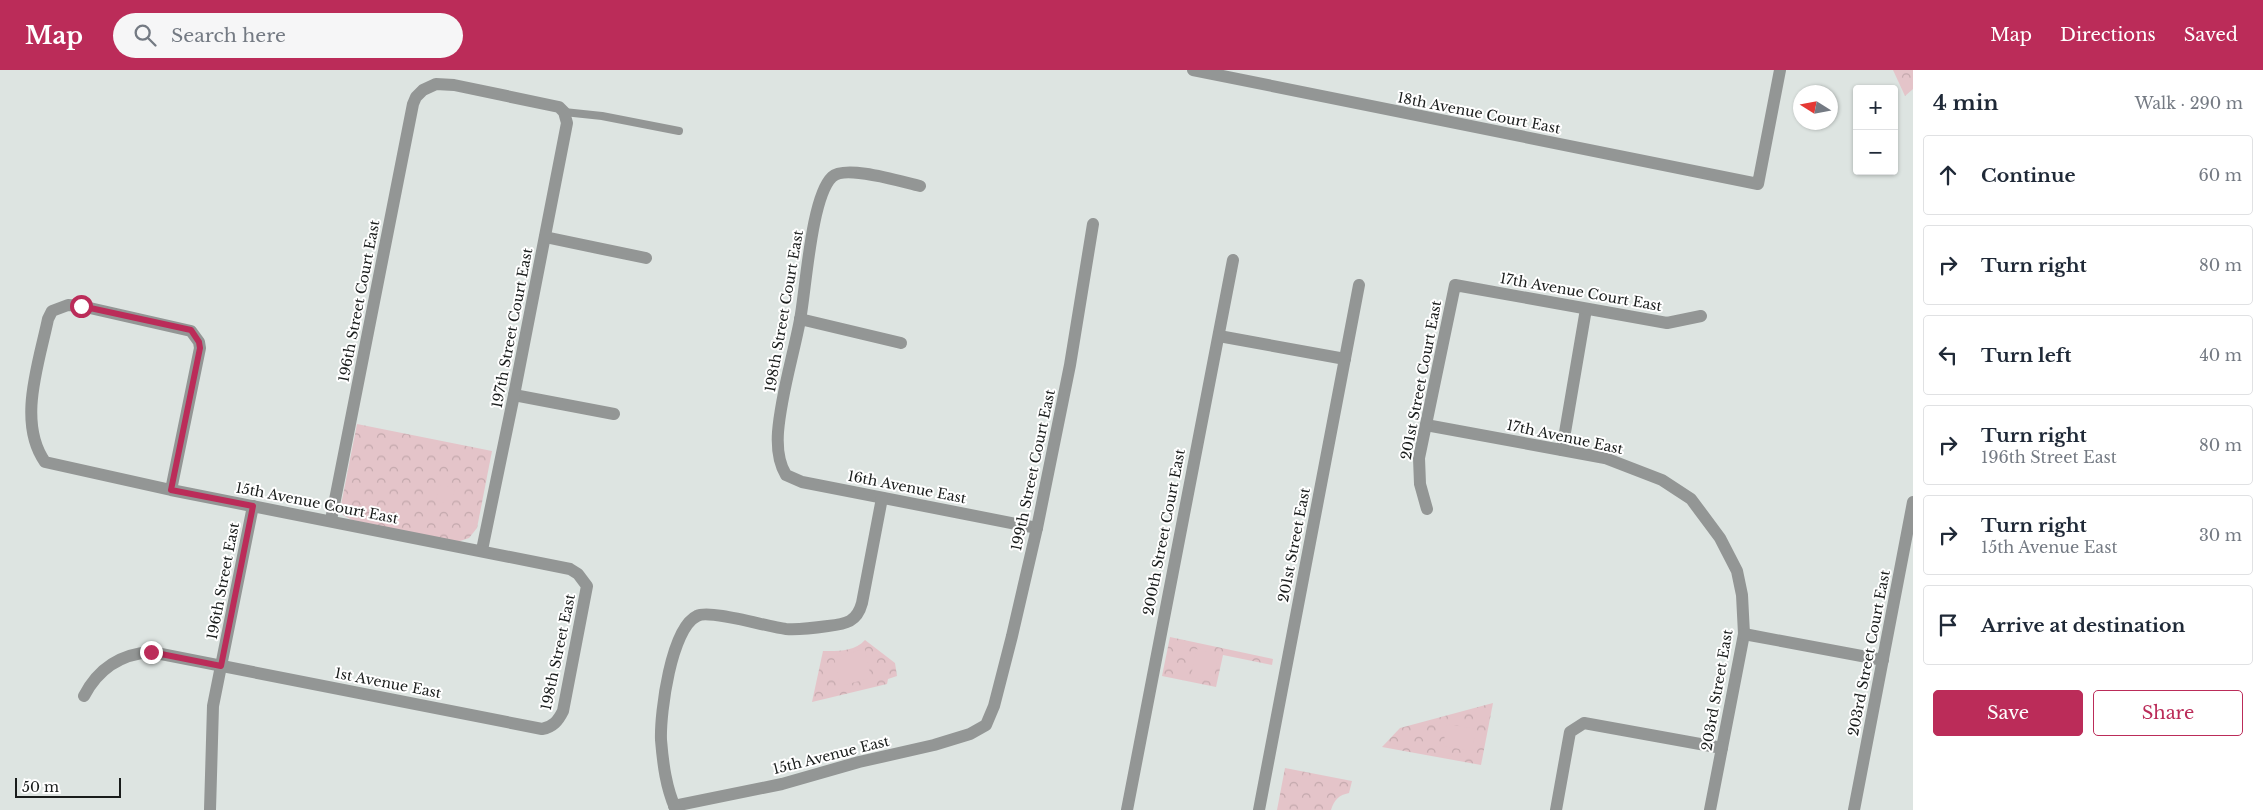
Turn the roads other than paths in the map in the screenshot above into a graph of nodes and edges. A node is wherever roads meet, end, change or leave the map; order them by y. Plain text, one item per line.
1 (1193, 70) edge
2 (1780, 70) edge
3 (564, 112) junction
4 (679, 131) dead end
5 (920, 186) dead end
6 (1093, 224) dead end
7 (544, 237) junction
8 (646, 258) dead end
9 (1233, 260) dead end
10 (1359, 285) dead end
11 (1455, 285) joint
12 (1586, 309) junction
13 (1701, 316) dead end
14 (800, 320) junction
15 (1219, 336) junction
16 (901, 343) dead end
17 (1344, 358) junction
18 (514, 395) junction
19 (614, 414) dead end
20 (1426, 425) junction
21 (1562, 450) junction
22 (780, 463) joint
23 (171, 490) junction
24 (882, 498) junction
25 (1691, 499) joint
26 (1913, 502) edge
27 (253, 506) junction
28 (1427, 509) dead end
29 (331, 520) junction
30 (1037, 528) junction
31 (482, 550) junction
32 (583, 580) joint
33 (1744, 634) junction
34 (1883, 660) junction
35 (221, 666) junction
36 (84, 696) dead end
37 (989, 720) joint
38 (549, 728) joint
39 (1722, 748) junction
40 (675, 808) edge
41 (210, 810) edge
42 (1126, 810) edge
43 (1258, 810) edge
44 (1556, 810) edge
45 (1710, 810) edge
46 (1854, 810) edge

1 - 2 street, 18th Avenue Court East
3 - 4 lane
3 - 7 street, 197th Street Court East
3 - 29 street, 196th Street Court East
5 - 14 street, 198th Street Court East
6 - 30 street, 199th Street Court East
7 - 8 street
7 - 18 street, 197th Street Court East
9 - 15 street, 200th Street Court East
10 - 17 street, 201st Street East
11 - 12 street, 17th Avenue Court East
11 - 20 street, 201st Street Court East
12 - 13 street, 17th Avenue Court East
12 - 21 street
14 - 16 street
14 - 22 street, 198th Street Court East
15 - 17 street
15 - 42 street, 200th Street Court East
17 - 43 street, 201st Street East
18 - 19 street
18 - 31 street, 197th Street Court East
20 - 21 street, 17th Avenue East
20 - 28 street, 201st Street Court East
21 - 25 street, 17th Avenue East
22 - 24 street, 16th Avenue East
23 - 23 street, 15th Avenue Court East
23 - 27 street, 15th Avenue Court East
24 - 30 street, 16th Avenue East
24 - 40 street
25 - 33 street, 203rd Street East
26 - 34 street, 203rd Street Court East
27 - 29 street, 15th Avenue Court East
27 - 35 street, 196th Street East
29 - 31 street, 15th Avenue Court East
30 - 37 street, 199th Street Court East
31 - 32 street, 15th Avenue Court East
32 - 38 street, 198th Street East
33 - 34 street
33 - 39 street, 203rd Street East
34 - 46 street, 203rd Street Court East
35 - 36 street
35 - 38 street, 1st Avenue East
35 - 41 street, 196th Street East
37 - 40 street, 15th Avenue East
39 - 44 street
39 - 45 street, 203rd Street East

